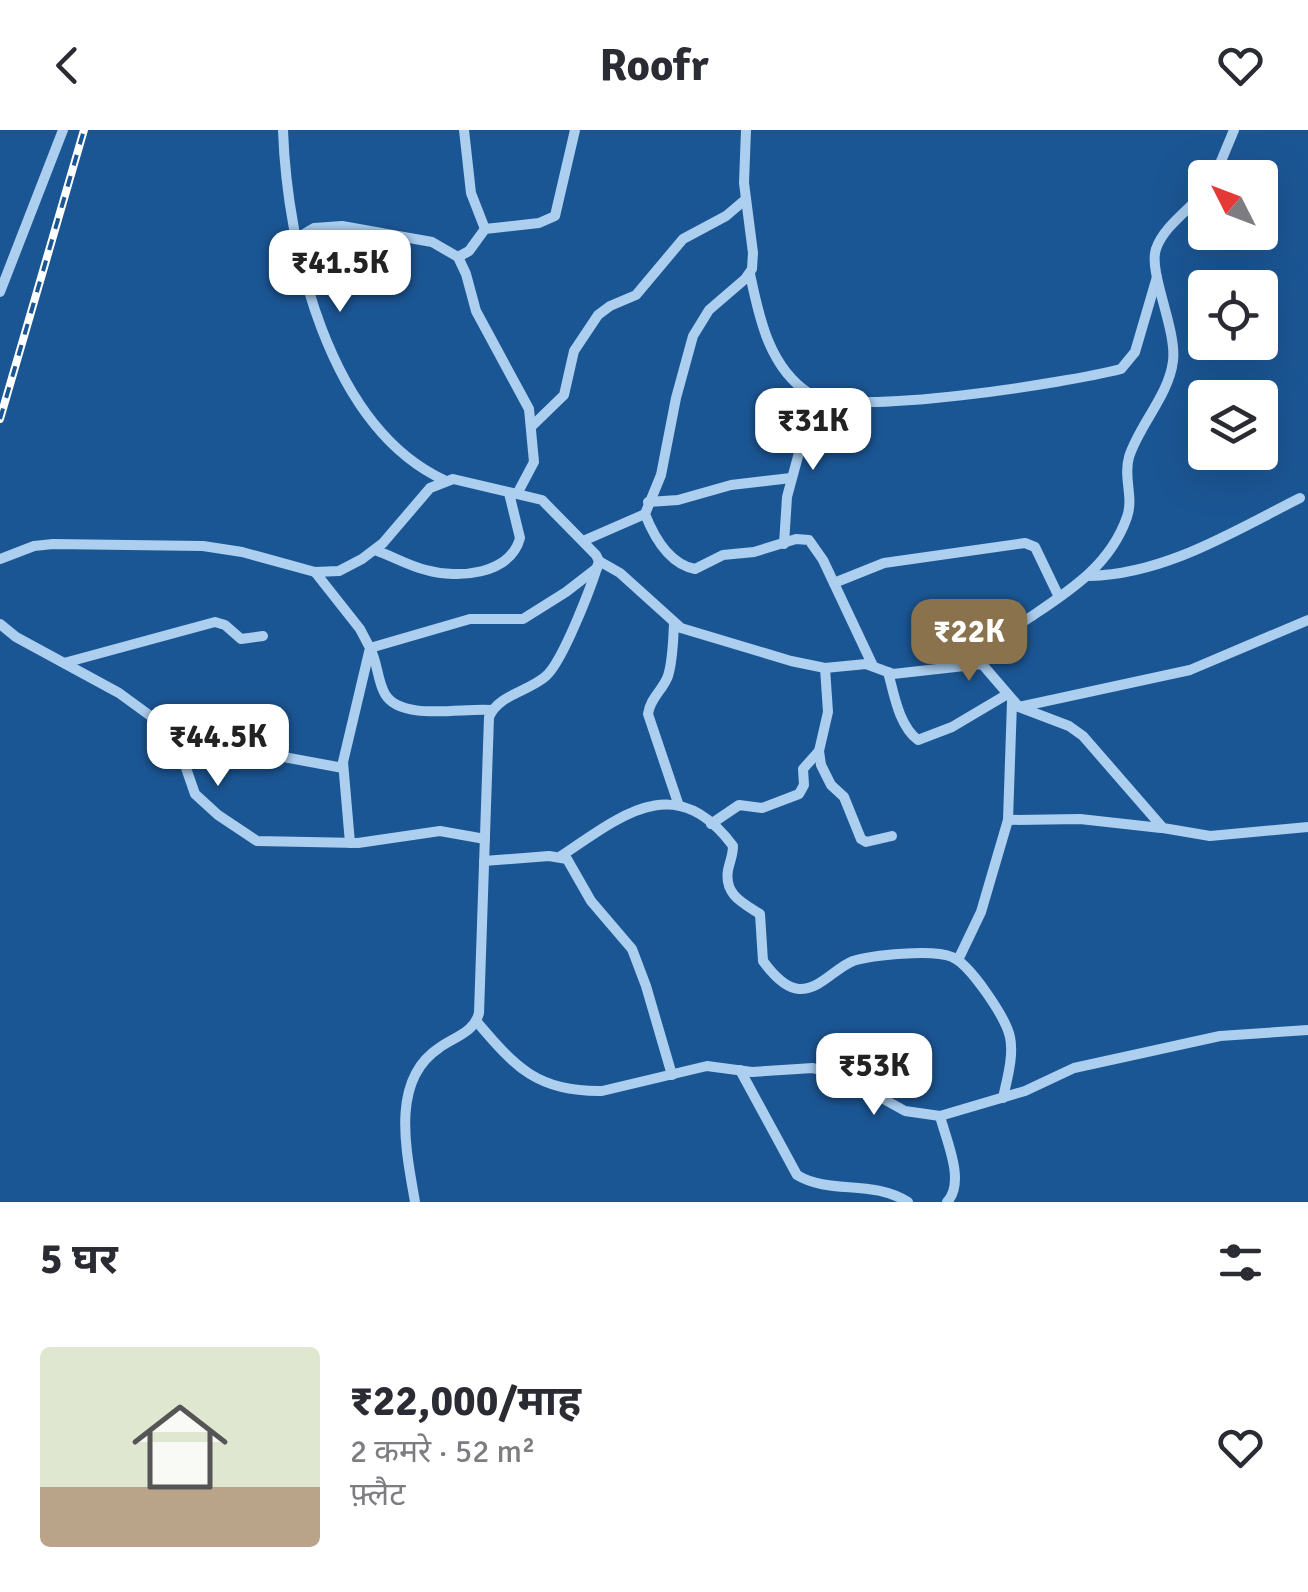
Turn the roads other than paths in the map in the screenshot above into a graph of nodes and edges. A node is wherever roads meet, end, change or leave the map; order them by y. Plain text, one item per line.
1 (63, 130) edge
2 (283, 130) edge
3 (464, 130) edge
4 (575, 130) edge
5 (746, 130) edge
6 (1234, 130) edge
7 (1222, 160) edge
8 (746, 199) junction
9 (1188, 210) edge
10 (485, 229) junction
11 (295, 239) junction
12 (458, 256) junction
13 (1158, 272) junction
14 (750, 274) junction
15 (0, 292) edge
16 (814, 397) junction
17 (532, 426) junction
18 (791, 478) junction
19 (444, 480) junction
20 (513, 493) junction
21 (1300, 498) dead end
22 (647, 508) junction
23 (582, 541) junction
24 (784, 544) junction
25 (375, 550) junction
26 (0, 559) edge
27 (598, 564) junction
28 (315, 572) junction
29 (1089, 576) junction
30 (834, 582) junction
31 (1059, 597) junction
32 (1308, 620) edge
33 (0, 624) edge
34 (674, 624) junction
35 (263, 636) dead end
36 (370, 648) junction
37 (62, 663) junction
38 (982, 664) junction
39 (873, 666) junction
40 (825, 668) junction
41 (888, 672) junction
42 (1012, 701) junction
43 (492, 710) junction
44 (172, 735) junction
45 (819, 750) junction
46 (343, 768) junction
47 (678, 803) junction
48 (1008, 820) junction
49 (711, 824) junction
50 (1308, 827) edge
51 (1163, 828) junction
52 (892, 836) dead end
53 (485, 839) junction
54 (350, 843) junction
55 (562, 856) junction
56 (484, 861) junction
57 (958, 960) junction
58 (477, 1022) junction
59 (1308, 1030) edge
60 (740, 1070) junction
61 (672, 1075) junction
62 (1003, 1098) junction
63 (940, 1116) junction
64 (415, 1202) edge
65 (908, 1202) edge
66 (947, 1202) edge

1 - 15 street
2 - 11 street
3 - 10 street
4 - 10 street
5 - 8 street
6 - 7 street
8 - 14 street
8 - 17 street
9 - 13 street
10 - 12 street
11 - 12 street
11 - 19 street
12 - 17 street
13 - 16 street
13 - 29 street
14 - 16 street
14 - 22 street
16 - 18 street
17 - 20 street
18 - 22 street
18 - 24 street
19 - 20 street
19 - 25 street
20 - 23 street
20 - 25 street
21 - 29 street
22 - 23 street
22 - 24 street
23 - 27 street
24 - 30 street
25 - 28 street
26 - 28 street
27 - 34 street
27 - 36 street
27 - 43 street
28 - 36 street
29 - 31 street
30 - 31 street
30 - 39 street
31 - 38 street
32 - 42 street
33 - 37 street
34 - 40 street
34 - 47 street
35 - 37 street
36 - 43 street
36 - 46 street
37 - 44 street
38 - 41 street
38 - 42 street
39 - 40 street
39 - 41 street
40 - 45 street
41 - 42 street
42 - 48 street
42 - 51 street
43 - 53 street
44 - 46 street
44 - 54 street
45 - 49 street
45 - 52 street
46 - 54 street
47 - 49 street
47 - 55 street
48 - 51 street
48 - 57 street
49 - 57 street
50 - 51 street
53 - 54 street
53 - 56 street
55 - 56 street
55 - 61 street
56 - 58 street
57 - 62 street
58 - 61 street
58 - 64 street
59 - 62 street
60 - 61 street
60 - 63 street
60 - 65 street
62 - 63 street
63 - 66 street

